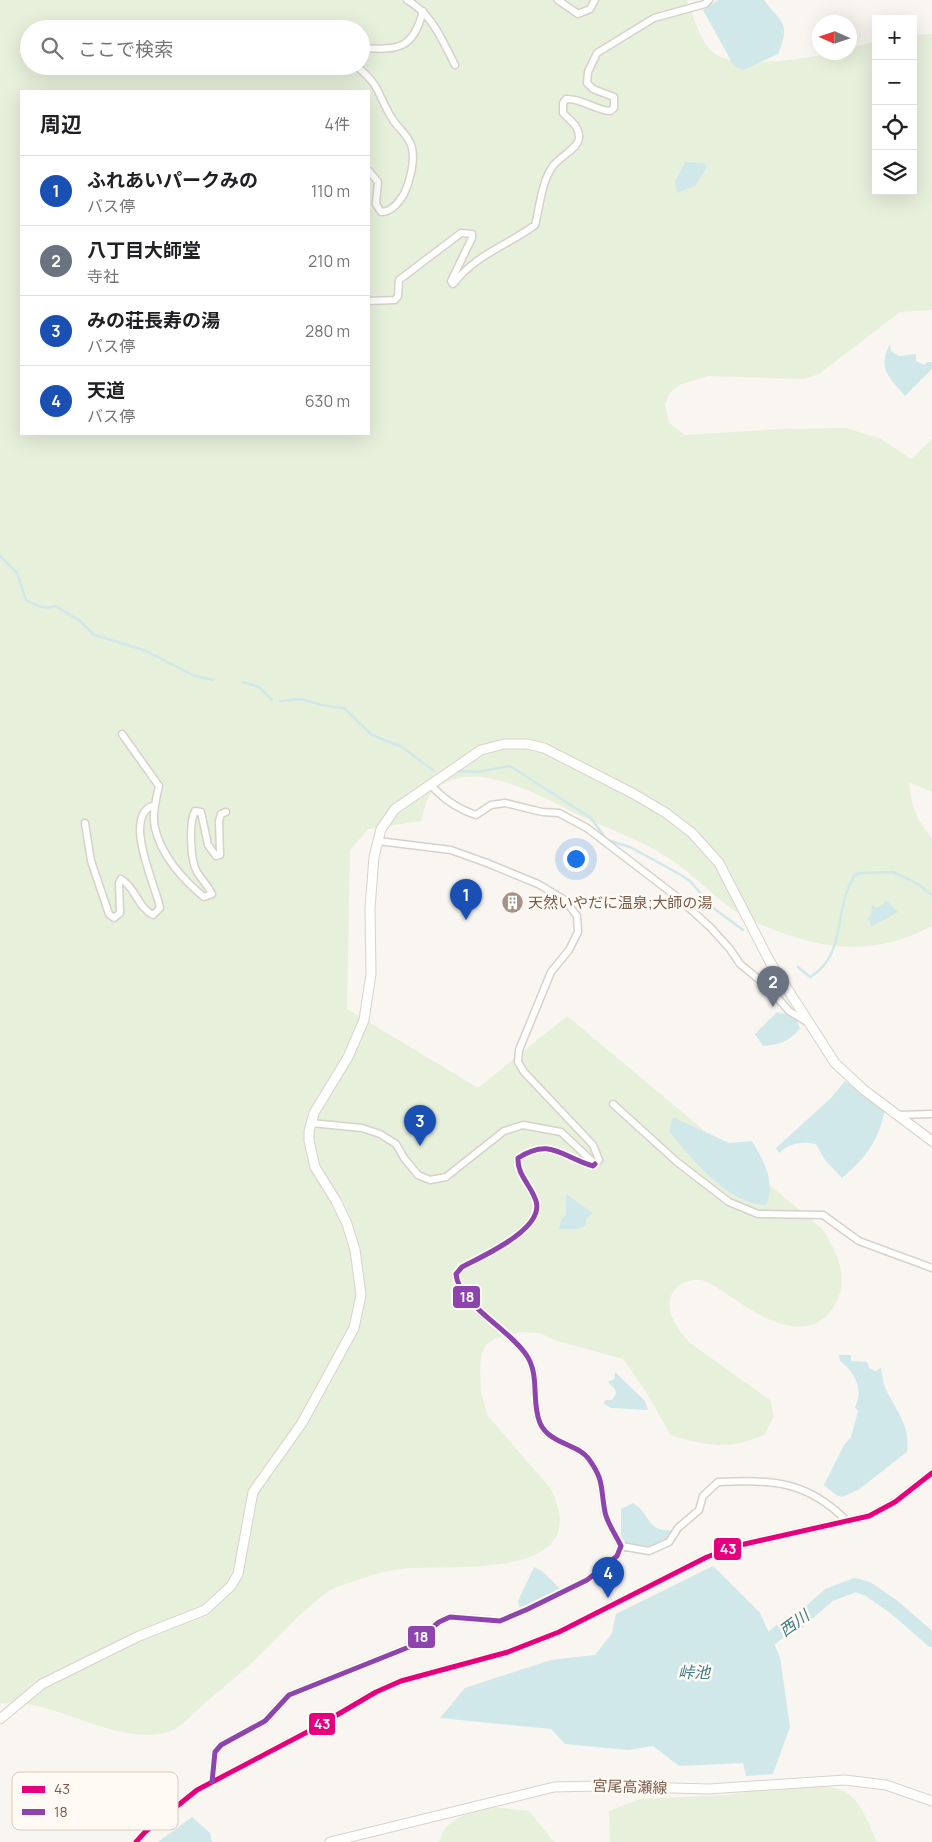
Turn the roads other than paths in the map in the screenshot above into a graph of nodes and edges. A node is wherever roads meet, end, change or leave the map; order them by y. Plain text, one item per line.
1 (407, 0) edge
2 (558, 0) edge
3 (595, 0) edge
4 (710, 0) edge
5 (423, 11) junction
6 (370, 48) edge
7 (455, 65) dead end
8 (365, 75) edge
9 (370, 172) edge
10 (370, 301) edge
11 (122, 734) dead end
12 (430, 784) junction
13 (155, 805) junction
14 (226, 812) dead end
15 (85, 824) dead end
16 (378, 841) junction
17 (807, 1022) junction
18 (613, 1104) dead end
19 (932, 1114) edge
20 (897, 1115) junction
21 (311, 1123) junction
22 (932, 1141) edge
23 (595, 1164) junction
24 (932, 1268) edge
25 (932, 1473) edge
26 (848, 1521) junction
27 (621, 1546) junction
28 (0, 1719) edge
29 (212, 1782) junction
30 (932, 1801) edge
31 (178, 1805) edge
32 (149, 1830) edge
33 (136, 1842) edge
34 (330, 1842) edge

1 - 5 street
2 - 3 street
4 - 10 street
5 - 6 street
5 - 7 street
8 - 9 street
11 - 13 street
12 - 16 street
12 - 17 street
12 - 17 street
13 - 14 street
13 - 15 street
16 - 21 street
16 - 23 street
17 - 20 street
18 - 24 street
19 - 20 street
20 - 22 street
21 - 23 street
21 - 28 street
23 - 27 street
25 - 26 street
26 - 27 street
26 - 29 street
27 - 29 street
29 - 31 street
30 - 34 street, 宮尾高瀬線
32 - 33 street

